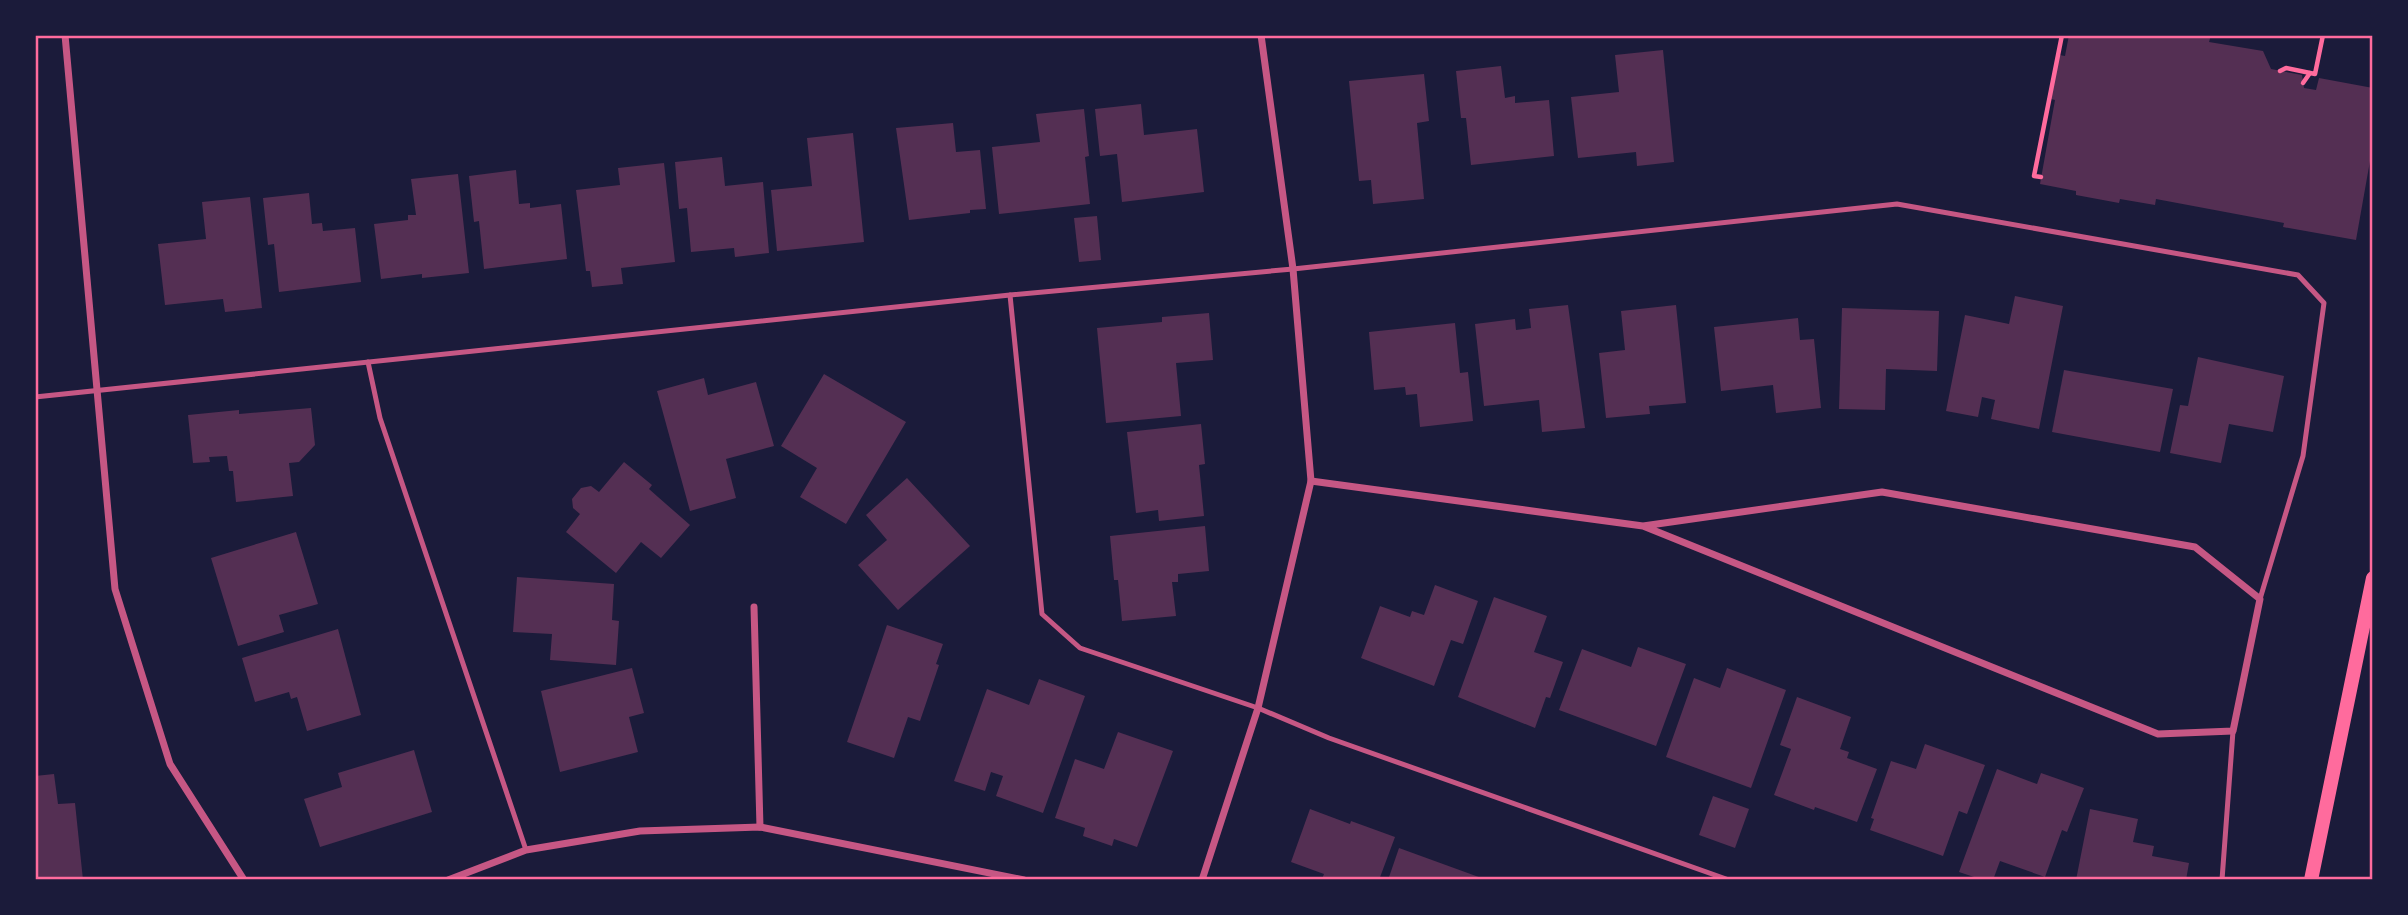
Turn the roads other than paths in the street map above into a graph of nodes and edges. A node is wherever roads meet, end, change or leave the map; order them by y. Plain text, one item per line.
1 (65, 35) edge
2 (1261, 35) edge
3 (1293, 269) junction
4 (1010, 295) junction
5 (368, 362) junction
6 (98, 390) junction
7 (35, 397) edge
8 (1311, 481) junction
9 (1643, 526) junction
10 (2373, 578) edge
11 (2260, 599) junction
12 (754, 607) dead end
13 (1258, 708) junction
14 (2233, 731) junction
15 (761, 827) junction
16 (526, 850) junction
17 (244, 880) edge
18 (448, 880) edge
19 (1024, 880) edge
20 (1202, 880) edge
21 (1728, 880) edge
22 (2222, 880) edge
23 (2311, 880) edge

1 - 6 street
2 - 3 street
3 - 4 lane
3 - 8 street
3 - 11 lane
4 - 5 lane
4 - 13 lane
5 - 6 lane
5 - 16 lane
6 - 7 lane
6 - 17 street
8 - 9 street
8 - 13 street
9 - 11 street
9 - 14 street
10 - 23 main road
11 - 14 street
12 - 15 street
13 - 20 street
13 - 21 lane
14 - 22 lane
15 - 16 street
15 - 19 street
16 - 18 street

